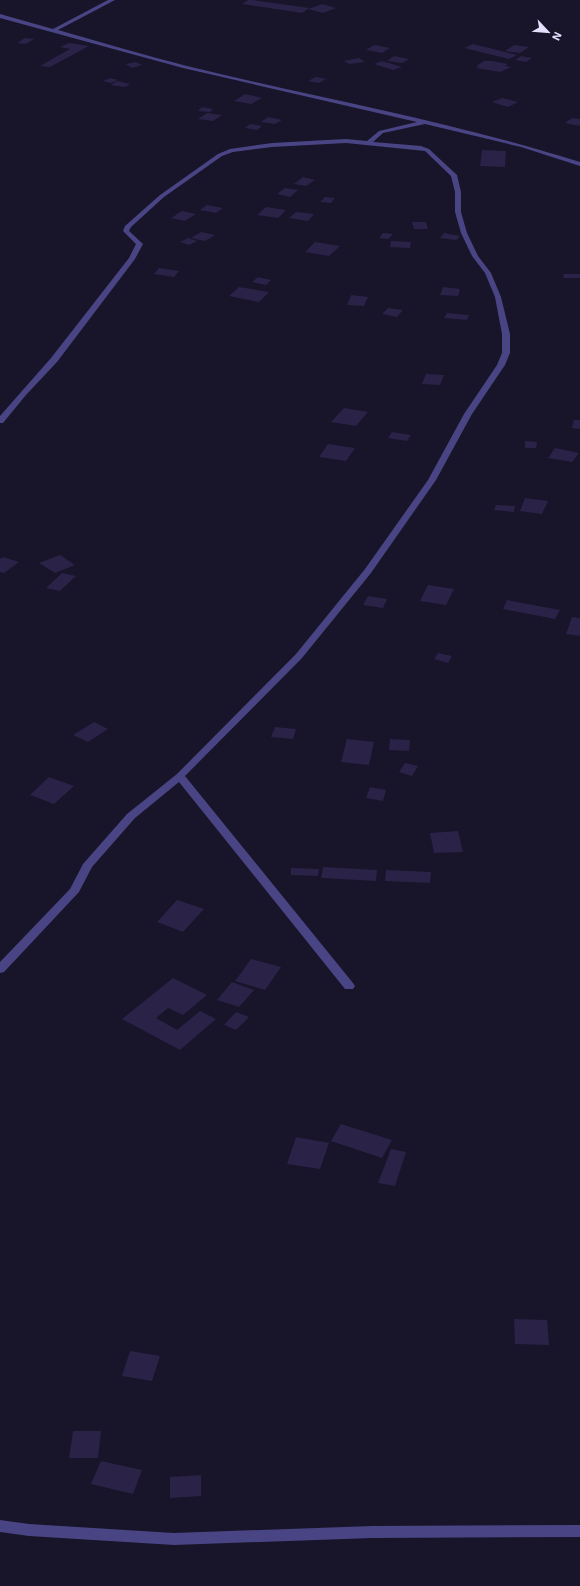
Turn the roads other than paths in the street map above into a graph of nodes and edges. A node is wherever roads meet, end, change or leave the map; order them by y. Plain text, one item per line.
1 (112, 0) edge
2 (0, 16) edge
3 (53, 31) junction
4 (426, 121) junction
5 (368, 143) junction
6 (580, 164) edge
7 (0, 421) edge
8 (180, 776) junction
9 (0, 969) edge
10 (349, 986) dead end
11 (0, 1526) edge
12 (580, 1531) edge

1 - 3 street
2 - 3 street
3 - 4 street
4 - 5 street
4 - 6 street
5 - 7 street
5 - 8 street
8 - 9 street
8 - 10 street
11 - 12 street

